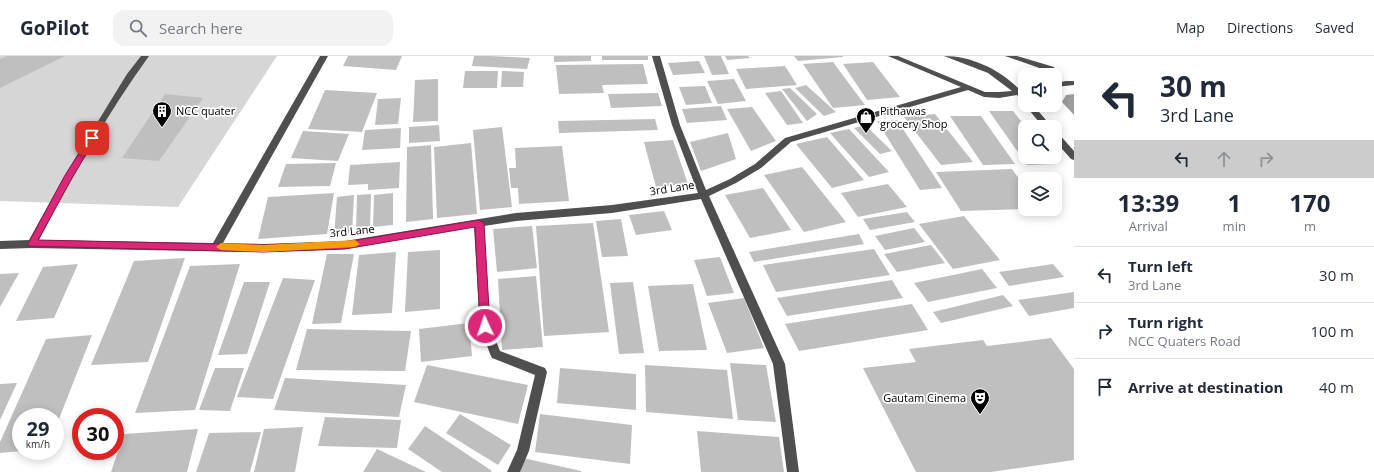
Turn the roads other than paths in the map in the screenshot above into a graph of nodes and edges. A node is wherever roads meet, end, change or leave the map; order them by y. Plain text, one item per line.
1 (145, 56) edge
2 (324, 56) edge
3 (656, 56) edge
4 (892, 56) edge
5 (948, 56) edge
6 (1009, 56) edge
7 (1048, 68) edge
8 (1074, 75) edge
9 (1070, 83) edge
10 (967, 88) junction
11 (1018, 89) edge
12 (1018, 93) edge
13 (1035, 112) edge
14 (1042, 120) edge
15 (1062, 143) edge
16 (1074, 158) edge
17 (704, 195) junction
18 (479, 223) junction
19 (32, 244) junction
20 (0, 245) edge
21 (216, 247) junction
22 (513, 472) edge
23 (793, 472) edge

1 - 19 street
2 - 21 street
3 - 17 street
4 - 10 street
5 - 11 street
6 - 7 street
8 - 9 street
10 - 12 street
10 - 17 street, 3rd Lane
13 - 14 street
15 - 16 street
17 - 18 street, 3rd Lane
17 - 23 street
18 - 21 street, 3rd Lane
18 - 22 street
19 - 20 street, 3rd Lane
19 - 21 street, 3rd Lane

